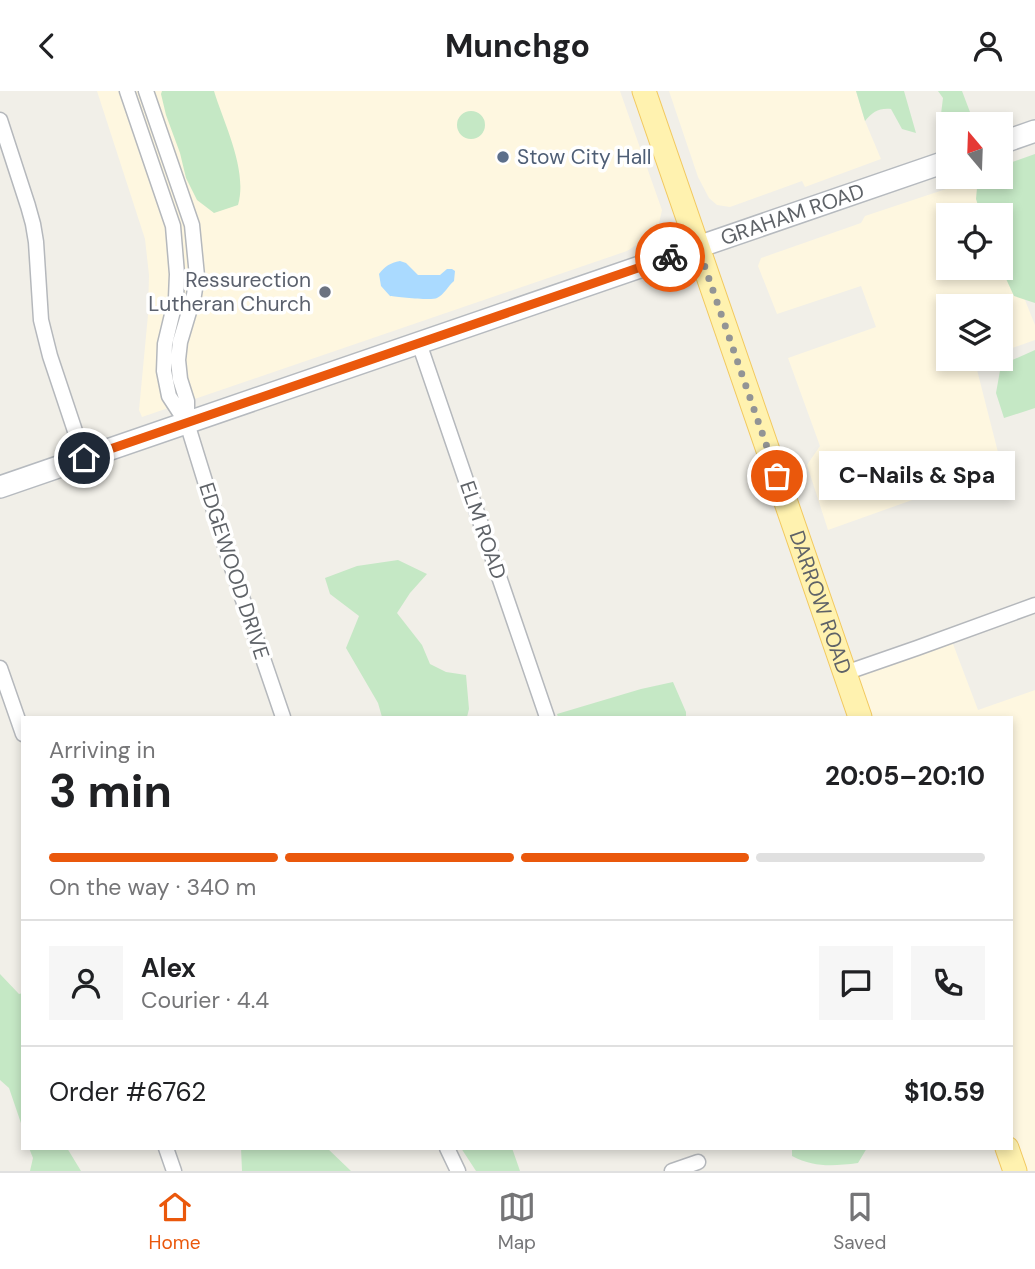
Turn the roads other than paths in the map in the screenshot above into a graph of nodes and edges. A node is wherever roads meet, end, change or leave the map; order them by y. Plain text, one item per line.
1 (127, 91) edge
2 (146, 91) edge
3 (644, 91) edge
4 (0, 120) edge
5 (1035, 131) edge
6 (1013, 139) edge
7 (936, 165) edge
8 (15, 169) junction
9 (0, 174) edge
10 (698, 247) junction
11 (419, 343) junction
12 (187, 423) junction
13 (84, 458) junction
14 (0, 487) edge
15 (1035, 605) edge
16 (0, 668) edge
17 (845, 673) junction
18 (283, 716) edge
19 (547, 716) edge
20 (860, 716) edge
21 (21, 728) edge
22 (167, 1150) edge
23 (448, 1150) edge
24 (1008, 1150) edge
25 (698, 1160) edge
26 (174, 1171) edge
27 (458, 1171) edge
28 (672, 1171) edge
29 (1015, 1171) edge

1 - 12 street
2 - 12 street
3 - 10 main road, DARROW ROAD
4 - 8 street
5 - 6 main road
7 - 10 main road, GRAHAM ROAD
8 - 9 street
8 - 13 street
10 - 11 main road, GRAHAM ROAD
10 - 17 main road, DARROW ROAD
11 - 12 main road, GRAHAM ROAD
11 - 19 street, ELM ROAD
12 - 13 main road, GRAHAM ROAD
12 - 18 street, EDGEWOOD DRIVE
13 - 14 main road, GRAHAM ROAD
15 - 17 street
16 - 21 street
17 - 20 main road, DARROW ROAD
22 - 26 street
23 - 27 street
24 - 29 main road
25 - 28 street

